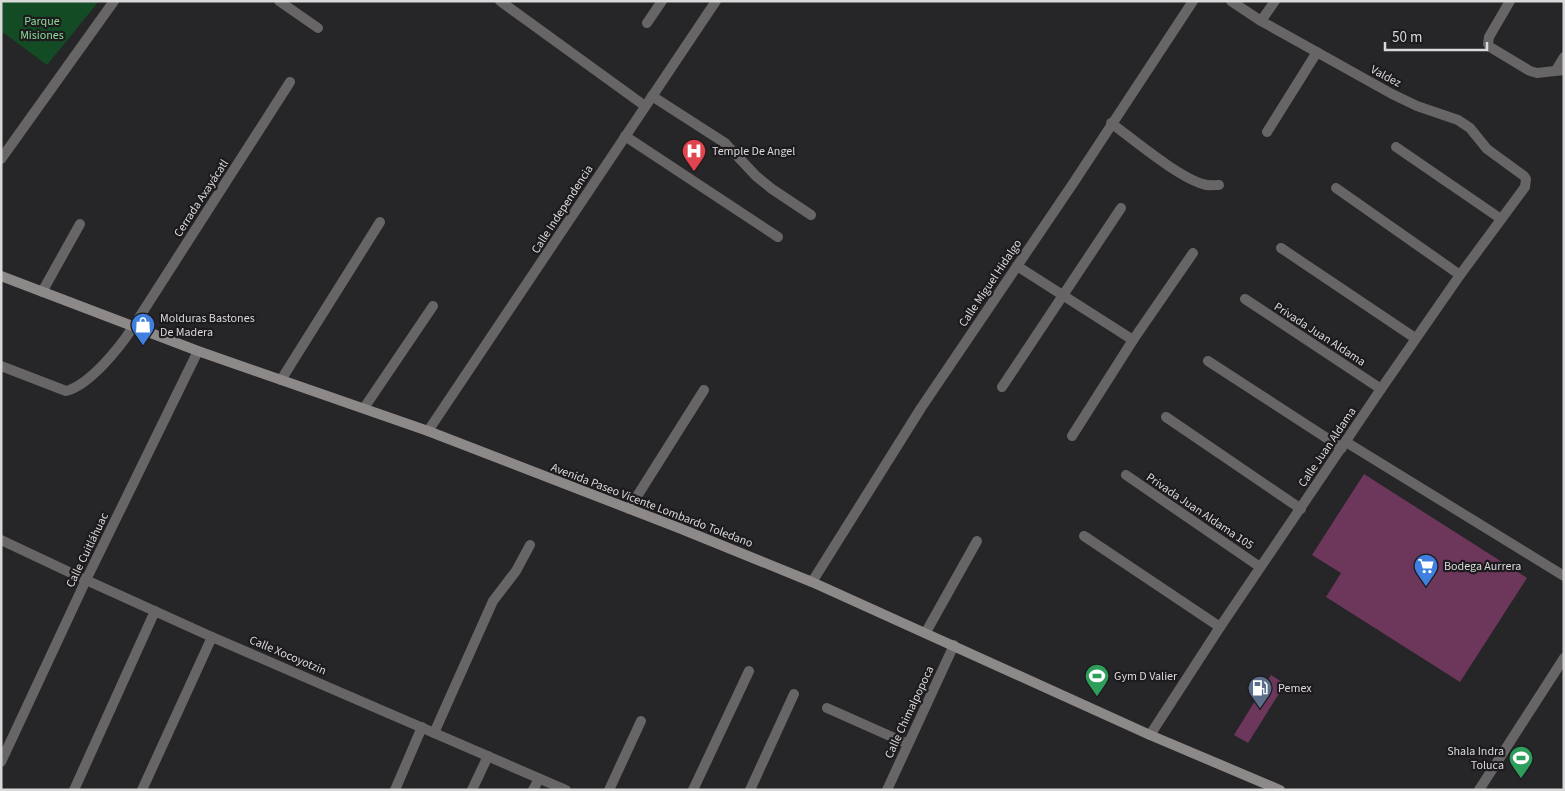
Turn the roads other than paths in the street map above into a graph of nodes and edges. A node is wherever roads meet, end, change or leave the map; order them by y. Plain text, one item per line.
1 (114, 1) edge
2 (500, 1) edge
3 (662, 1) edge
4 (716, 1) edge
5 (1192, 1) edge
6 (1232, 1) edge
7 (1274, 1) edge
8 (1510, 1) edge
9 (285, 3) edge
10 (1261, 21) junction
11 (647, 23) dead end
12 (318, 28) dead end
13 (1317, 52) junction
14 (1564, 58) edge
15 (1560, 70) edge
16 (290, 82) dead end
17 (652, 96) junction
18 (645, 106) junction
19 (1111, 123) junction
20 (1267, 132) dead end
21 (625, 136) junction
22 (1396, 147) dead end
23 (1, 159) edge
24 (1524, 176) joint
25 (1219, 185) dead end
26 (1336, 188) dead end
27 (1121, 208) dead end
28 (811, 215) dead end
29 (1501, 220) junction
30 (380, 222) dead end
31 (80, 224) dead end
32 (778, 237) dead end
33 (1281, 248) dead end
34 (1193, 253) dead end
35 (1017, 266) junction
36 (1460, 275) junction
37 (1, 276) edge
38 (42, 292) junction
39 (1062, 296) junction
40 (1245, 299) dead end
41 (433, 306) dead end
42 (133, 327) junction
43 (1415, 338) junction
44 (1133, 340) junction
45 (198, 350) junction
46 (1208, 361) dead end
47 (1, 366) edge
48 (281, 380) junction
49 (1002, 387) dead end
50 (1380, 389) junction
51 (704, 390) dead end
52 (364, 408) junction
53 (1166, 417) dead end
54 (428, 431) junction
55 (1072, 436) dead end
56 (1344, 445) junction
57 (1126, 475) dead end
58 (1301, 509) junction
59 (629, 510) junction
60 (1084, 536) dead end
61 (2, 541) edge
62 (977, 541) dead end
63 (530, 545) dead end
64 (1260, 567) junction
65 (1564, 576) edge
66 (86, 580) junction
67 (812, 582) junction
68 (155, 611) junction
69 (1220, 627) junction
70 (926, 632) junction
71 (212, 636) junction
72 (954, 645) junction
73 (1564, 658) edge
74 (749, 671) dead end
75 (794, 694) dead end
76 (826, 708) dead end
77 (642, 721) dead end
78 (422, 727) junction
79 (434, 733) junction
80 (1150, 735) junction
81 (908, 744) junction
82 (488, 756) junction
83 (1, 762) edge
84 (539, 779) junction
85 (74, 790) edge
86 (142, 790) edge
87 (395, 790) edge
88 (472, 790) edge
89 (534, 790) edge
90 (566, 790) edge
91 (609, 790) edge
92 (693, 790) edge
93 (750, 790) edge
94 (887, 790) edge
95 (1280, 790) edge
96 (1479, 790) edge

1 - 23 street
2 - 18 street
3 - 11 street
4 - 17 street, Calle Independencia
5 - 19 street, Calle Miguel Hidalgo
6 - 10 street, Valdez
7 - 10 street
8 - 15 street
9 - 12 street
10 - 13 street, Valdez
13 - 20 street
13 - 24 street, Valdez
14 - 15 street
16 - 42 street, Cerrada Axayácatl
17 - 18 street, Calle Independencia
17 - 28 street
18 - 21 street, Calle Independencia
19 - 25 street
19 - 35 street, Calle Miguel Hidalgo
21 - 32 street
21 - 54 street, Calle Independencia
22 - 29 street
24 - 29 street, Calle Juan Aldama
26 - 36 street
27 - 39 street
29 - 36 street, Calle Juan Aldama
30 - 48 street
31 - 38 street
33 - 43 street
34 - 44 street
35 - 39 street
35 - 67 street, Calle Miguel Hidalgo
36 - 43 street, Calle Juan Aldama
37 - 38 main road, Avenida Paseo Vicente Lombardo Toledano
38 - 42 main road, Avenida Paseo Vicente Lombardo Toledano
39 - 44 street
39 - 49 street
40 - 50 street, Privada Juan Aldama
41 - 52 street
42 - 45 main road, Avenida Paseo Vicente Lombardo Toledano
42 - 47 street, Cerrada Axayácatl
43 - 50 street, Calle Juan Aldama
44 - 55 street
45 - 48 main road, Avenida Paseo Vicente Lombardo Toledano
45 - 66 street, Calle Cuitláhuac
46 - 56 street
48 - 52 main road, Avenida Paseo Vicente Lombardo Toledano
50 - 56 street, Calle Juan Aldama
51 - 59 street
52 - 54 main road, Avenida Paseo Vicente Lombardo Toledano
53 - 58 street
54 - 59 main road, Avenida Paseo Vicente Lombardo Toledano
56 - 58 street, Calle Juan Aldama
56 - 65 street
57 - 64 street, Privada Juan Aldama 105
58 - 64 street, Calle Juan Aldama
59 - 67 main road, Avenida Paseo Vicente Lombardo Toledano
60 - 69 street
61 - 66 street, Calle Xocoyotzin
62 - 70 street
63 - 79 street
64 - 69 street, Calle Juan Aldama
66 - 68 street, Calle Xocoyotzin
66 - 83 street, Calle Cuitláhuac
67 - 70 main road, Avenida Paseo Vicente Lombardo Toledano
68 - 71 street, Calle Xocoyotzin
68 - 85 street
69 - 80 street, Calle Juan Aldama
70 - 72 main road, Avenida Paseo Vicente Lombardo Toledano
71 - 78 street, Calle Xocoyotzin
71 - 86 street
72 - 80 main road, Avenida Paseo Vicente Lombardo Toledano
72 - 81 street, Calle Chimalpopoca
73 - 96 street
74 - 92 street
75 - 93 street
76 - 81 street
77 - 91 street
78 - 79 street, Calle Xocoyotzin
78 - 87 street
79 - 82 street, Calle Xocoyotzin
80 - 95 main road, Avenida Paseo Vicente Lombardo Toledano
81 - 94 street, Calle Chimalpopoca
82 - 84 street, Calle Xocoyotzin
82 - 88 street
84 - 89 street
84 - 90 street, Calle Xocoyotzin

